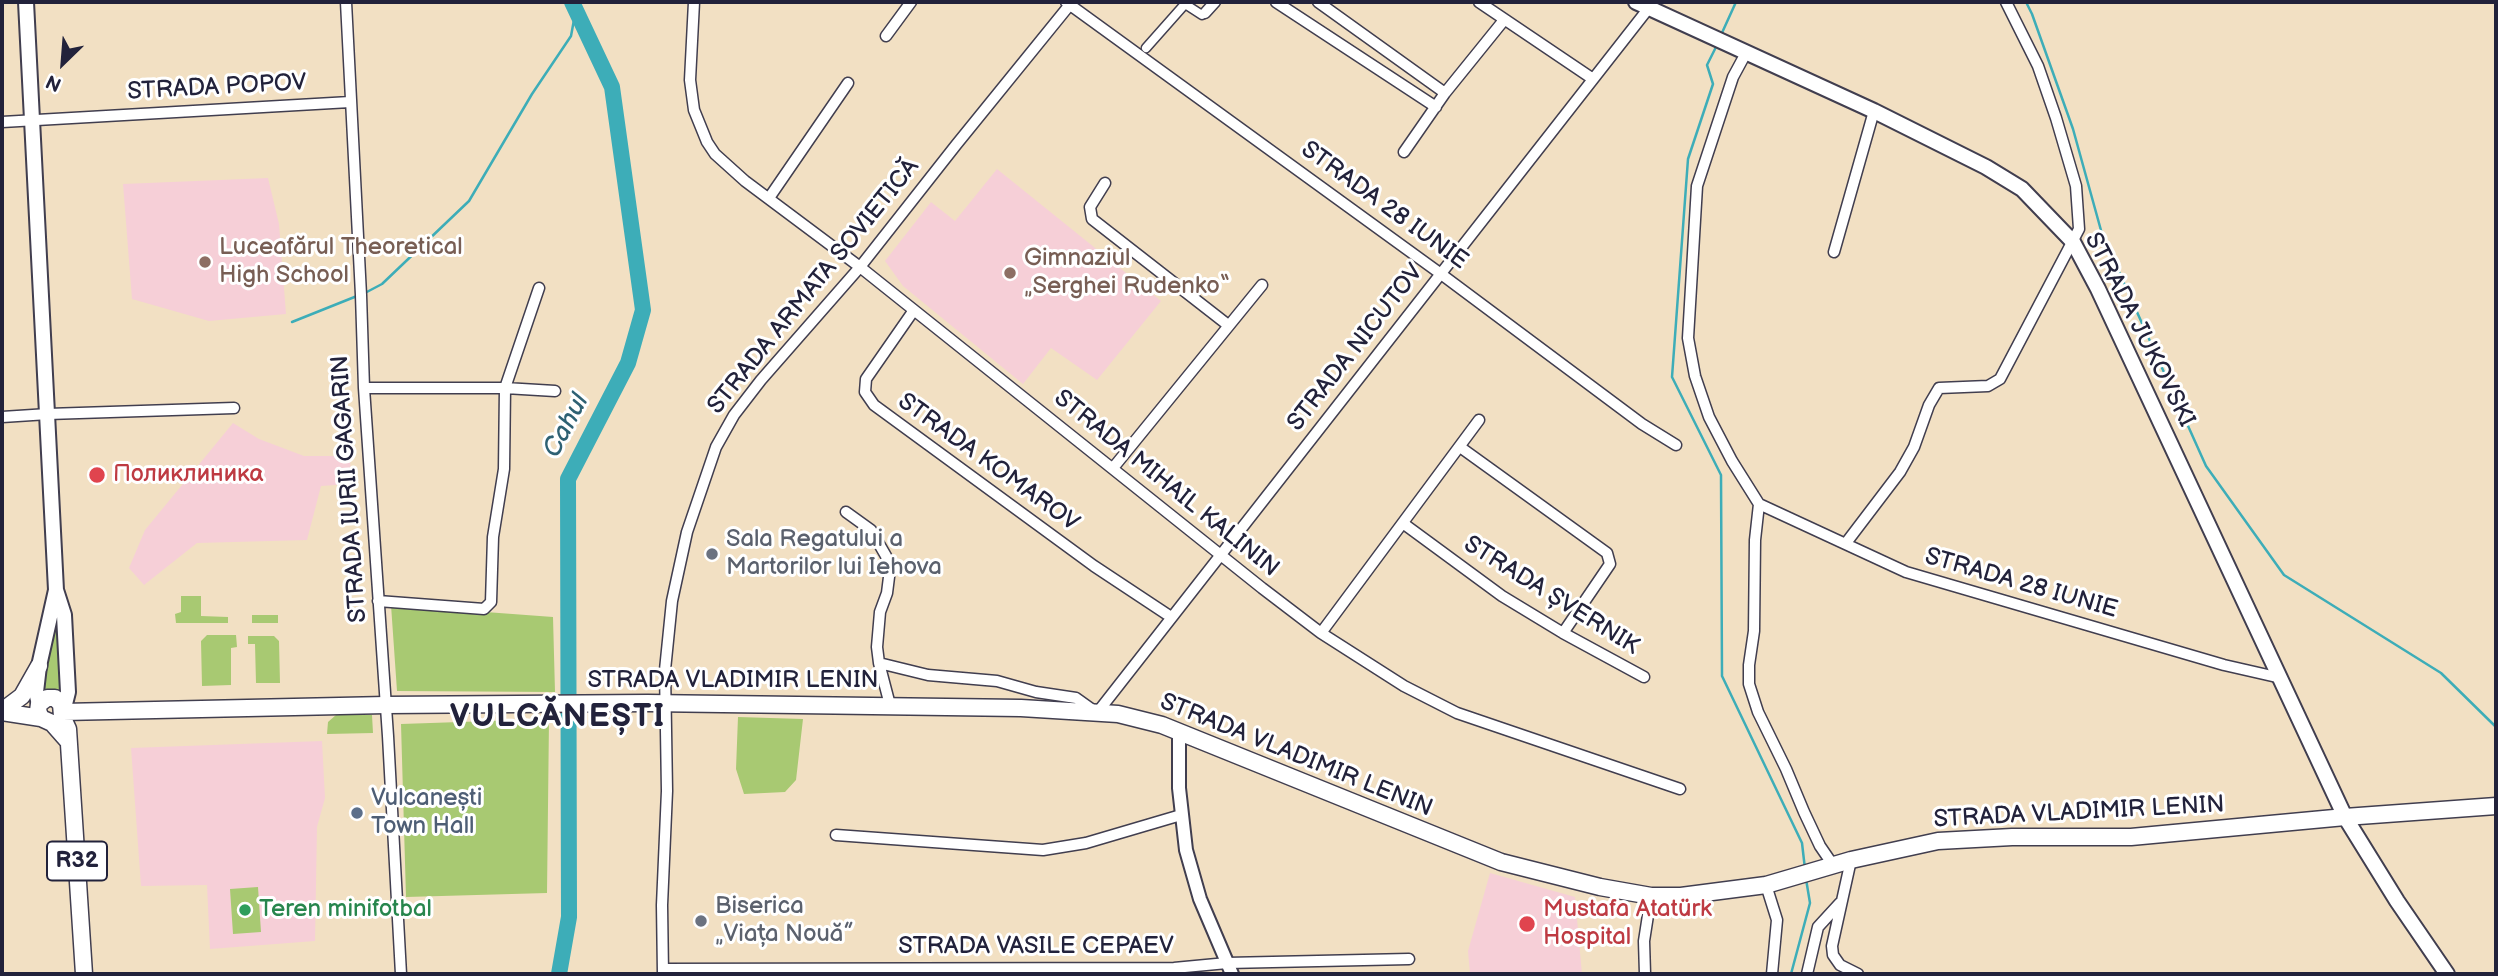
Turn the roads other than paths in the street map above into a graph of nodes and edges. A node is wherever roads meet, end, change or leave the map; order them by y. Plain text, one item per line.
1 (26, 2) edge
2 (346, 2) edge
3 (694, 2) edge
4 (911, 2) edge
5 (1215, 2) edge
6 (1276, 2) edge
7 (1318, 2) edge
8 (1479, 2) edge
9 (2006, 2) edge
10 (1069, 3) edge
11 (1642, 6) edge
12 (1205, 13) joint
13 (1504, 20) junction
14 (886, 36) dead end
15 (1146, 48) dead end
16 (1746, 53) junction
17 (1593, 79) junction
18 (848, 83) dead end
19 (1445, 93) junction
20 (350, 102) junction
21 (1436, 107) junction
22 (1874, 111) junction
23 (33, 119) junction
24 (2, 122) edge
25 (1404, 152) dead end
26 (1105, 183) dead end
27 (769, 198) junction
28 (2073, 242) junction
29 (1834, 252) dead end
30 (860, 267) junction
31 (1441, 274) junction
32 (1262, 285) dead end
33 (539, 288) dead end
34 (914, 310) junction
35 (1228, 326) junction
36 (505, 387) junction
37 (363, 388) junction
38 (555, 391) dead end
39 (234, 408) dead end
40 (48, 414) junction
41 (2, 418) edge
42 (1479, 420) dead end
43 (1676, 445) dead end
44 (1460, 447) junction
45 (1113, 468) junction
46 (1759, 504) junction
47 (846, 512) dead end
48 (1404, 524) junction
49 (1846, 543) junction
50 (1219, 554) junction
51 (56, 590) junction
52 (378, 601) junction
53 (1171, 617) junction
54 (1321, 633) junction
55 (1563, 633) junction
56 (879, 663) junction
57 (38, 666) junction
58 (1644, 677) dead end
59 (2281, 678) junction
60 (665, 703) junction
61 (386, 705) junction
62 (890, 705) junction
63 (2, 712) edge
64 (1097, 713) junction
65 (51, 715) junction
66 (1179, 733) junction
67 (1680, 789) dead end
68 (2496, 806) edge
69 (1181, 815) junction
70 (2345, 817) junction
71 (836, 835) dead end
72 (1851, 860) junction
73 (1830, 866) junction
74 (1770, 883) junction
75 (1651, 896) junction
76 (1840, 902) junction
77 (1832, 946) junction
78 (1812, 949) junction
79 (1409, 959) dead end
80 (1229, 969) edge
81 (663, 972) edge
82 (84, 974) edge
83 (401, 974) edge
84 (1645, 974) edge
85 (1772, 974) edge
86 (1807, 974) edge
87 (1858, 974) edge
88 (2447, 974) edge

1 - 23 main road
2 - 20 street, STRADA IURII GAGARIN
3 - 27 street, STRADA MIHAIL KALININ
4 - 14 street
5 - 12 street
6 - 21 street
7 - 19 street
8 - 13 street
9 - 28 street
10 - 30 street, STRADA ARMATA SOVIETICĂ
10 - 31 street, STRADA 28 IUNIE
11 - 16 main road, STRADA JUKOVSKI
11 - 17 street, STRADA NICUTOV
12 - 15 street
13 - 17 street
13 - 19 street
16 - 22 main road, STRADA JUKOVSKI
16 - 46 street
17 - 31 street, STRADA NICUTOV
18 - 27 street
19 - 21 street
20 - 23 street, STRADA POPOV
20 - 37 street, STRADA IURII GAGARIN
21 - 25 street
22 - 28 main road, STRADA JUKOVSKI
22 - 29 street
23 - 24 street, STRADA POPOV
23 - 40 main road
26 - 35 street
27 - 30 street, STRADA MIHAIL KALININ
28 - 49 street
28 - 59 main road, STRADA JUKOVSKI
30 - 34 street, STRADA MIHAIL KALININ
30 - 60 street, STRADA ARMATA SOVIETICĂ
31 - 43 street, STRADA 28 IUNIE
31 - 50 street, STRADA NICUTOV
32 - 35 street
33 - 36 street
34 - 45 street, STRADA MIHAIL KALININ
34 - 53 street, STRADA KOMAROV
35 - 45 street
36 - 37 street
36 - 38 street
36 - 52 street
37 - 52 street, STRADA IURII GAGARIN
39 - 40 street
40 - 41 street
40 - 51 main road
42 - 44 street
44 - 48 street
44 - 55 street
45 - 50 street, STRADA MIHAIL KALININ
46 - 49 street, STRADA 28 IUNIE
46 - 73 street
47 - 56 street
48 - 54 street
48 - 55 street, STRADA ȘVERNIK
49 - 59 street, STRADA 28 IUNIE
50 - 53 street, STRADA NICUTOV
50 - 54 street, STRADA MIHAIL KALININ
51 - 57 main road
51 - 65 main road
52 - 61 street, STRADA IURII GAGARIN
53 - 64 street, STRADA NICUTOV
54 - 67 street, STRADA MIHAIL KALININ
55 - 58 street, STRADA ȘVERNIK
56 - 62 street
56 - 64 street
57 - 63 main road
57 - 65 main road
59 - 70 main road, STRADA JUKOVSKI
60 - 61 main road, STRADA VLADIMIR LENIN
60 - 62 main road, STRADA VLADIMIR LENIN
60 - 81 street, STRADA ARMATA SOVIETICĂ
61 - 65 main road, STRADA VLADIMIR LENIN
61 - 83 street, STRADA IURII GAGARIN
62 - 64 main road, STRADA VLADIMIR LENIN
63 - 65 main road, STRADA VLADIMIR LENIN
64 - 66 main road, STRADA VLADIMIR LENIN
65 - 82 main road, R32
66 - 69 street
66 - 75 main road, STRADA VLADIMIR LENIN
68 - 70 main road, STRADA VLADIMIR LENIN
69 - 71 street
69 - 80 street
70 - 72 main road, STRADA VLADIMIR LENIN
70 - 88 main road, STRADA JUKOVSKI
72 - 73 main road, STRADA VLADIMIR LENIN
72 - 76 street
73 - 74 main road, STRADA VLADIMIR LENIN
74 - 75 main road, STRADA VLADIMIR LENIN
74 - 85 street
75 - 84 street
76 - 77 street
76 - 78 street
77 - 78 street
77 - 87 street
78 - 86 street
79 - 80 street, STRADA VASILE CEPAEV
80 - 81 street, STRADA VASILE CEPAEV

